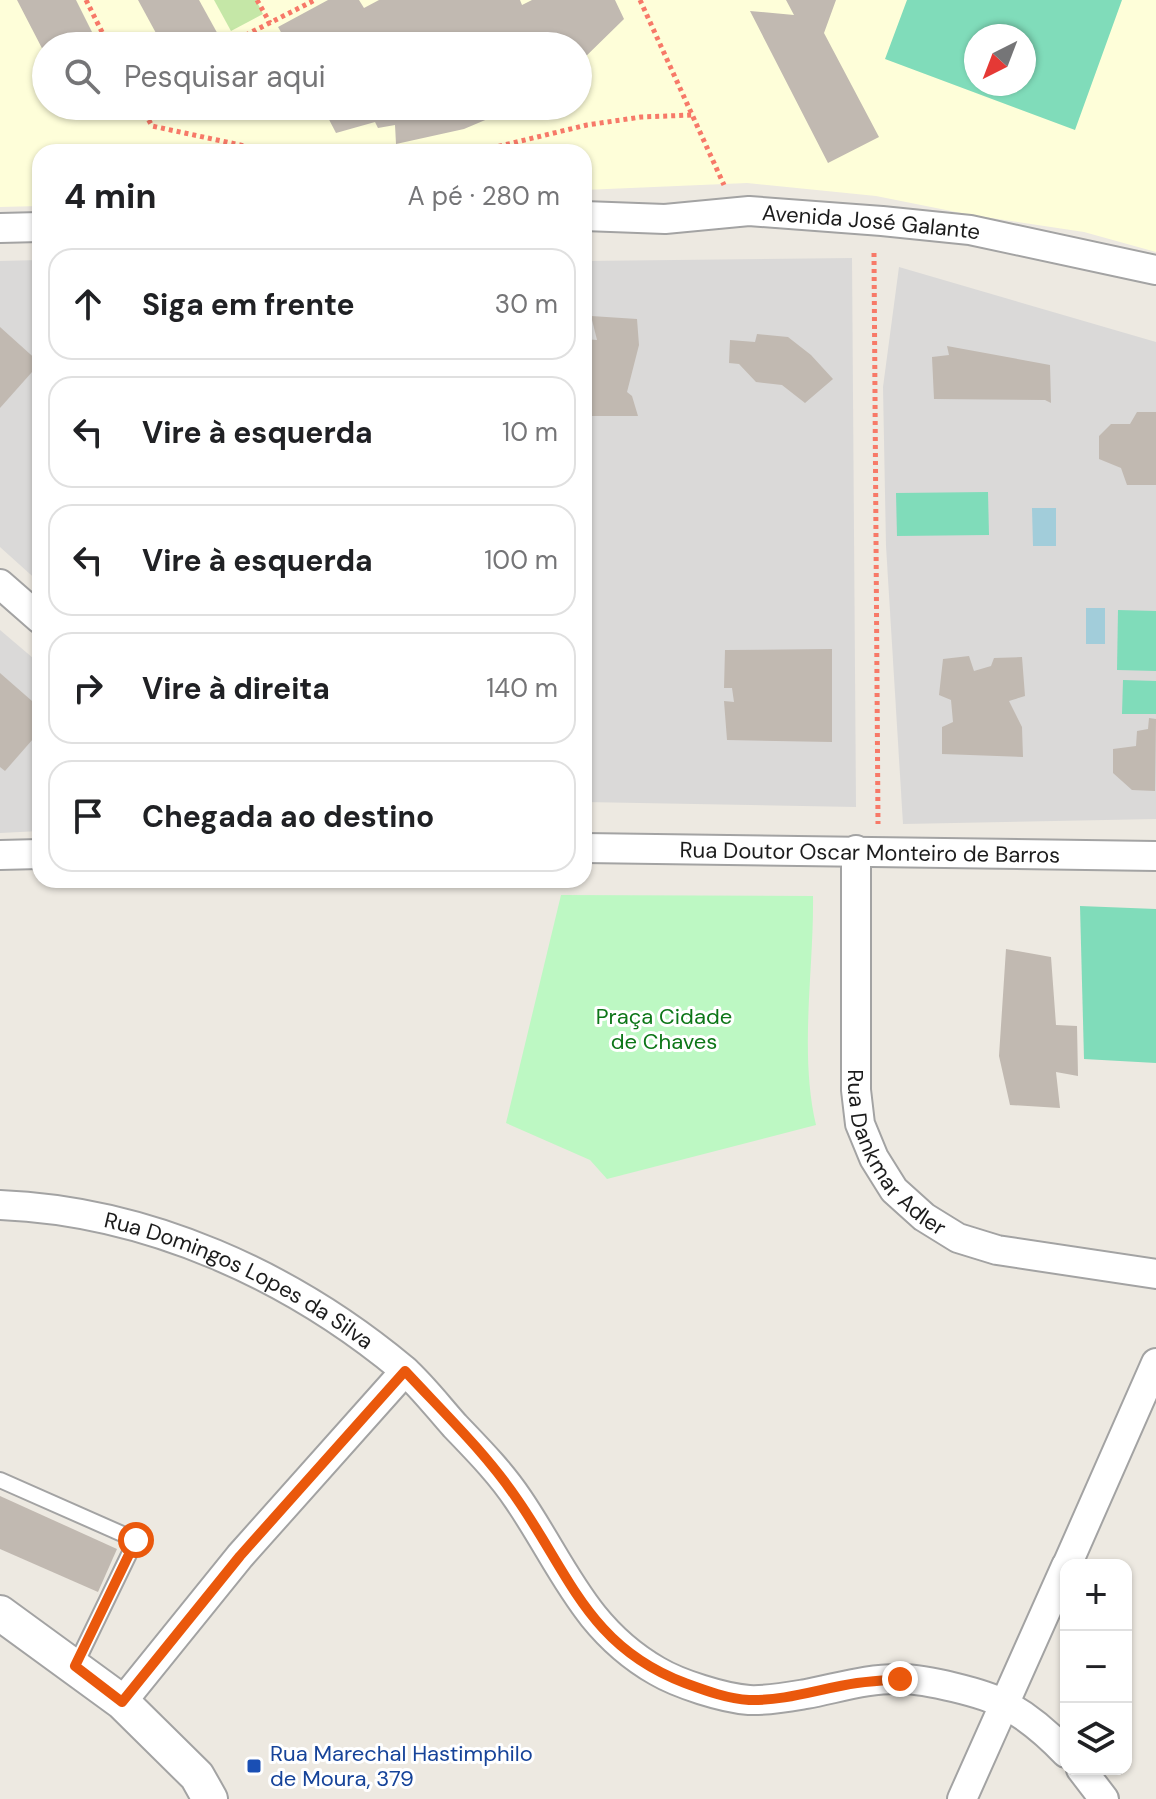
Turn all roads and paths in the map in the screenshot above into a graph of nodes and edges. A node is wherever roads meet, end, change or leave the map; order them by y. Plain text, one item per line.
1 (86, 0) edge
2 (257, 0) edge
3 (315, 0) edge
4 (640, 0) edge
5 (270, 23) junction
6 (102, 32) edge
7 (252, 32) edge
8 (692, 115) junction
9 (149, 120) edge
10 (236, 144) edge
11 (508, 144) edge
12 (736, 213) junction
13 (592, 216) edge
14 (32, 227) edge
15 (0, 228) edge
16 (874, 253) dead end
17 (1156, 270) edge
18 (0, 584) edge
19 (32, 612) edge
20 (592, 848) edge
21 (867, 851) junction
22 (32, 854) edge
23 (0, 855) edge
24 (1156, 856) edge
25 (0, 1205) edge
26 (1156, 1274) edge
27 (1156, 1363) edge
28 (405, 1371) junction
29 (0, 1480) edge
30 (1069, 1559) edge
31 (1060, 1580) edge
32 (3, 1620) edge
33 (75, 1666) junction
34 (122, 1702) junction
35 (1005, 1704) junction
36 (1060, 1747) edge
37 (1086, 1775) edge
38 (210, 1799) edge
39 (962, 1799) edge
40 (1104, 1799) edge

1 - 6 path
2 - 5 path
3 - 5 path
4 - 8 path
5 - 7 path
8 - 11 path
8 - 12 path
9 - 10 path
12 - 13 street, Avenida José Galante
12 - 17 street, Avenida José Galante
14 - 15 street
16 - 21 path
18 - 19 street
20 - 21 street, Rua Doutor Oscar Monteiro de Barros
21 - 24 street, Rua Doutor Oscar Monteiro de Barros
21 - 26 street, Rua Dankmar Adler
22 - 23 street
25 - 28 street, Rua Domingos Lopes da Silva
27 - 30 street
28 - 34 street
28 - 35 street, Rua Domingos Lopes da Silva
29 - 33 lane
31 - 35 street
32 - 33 street
33 - 34 street
34 - 38 street
35 - 36 street, Rua Domingos Lopes da Silva
35 - 39 street
37 - 40 street

